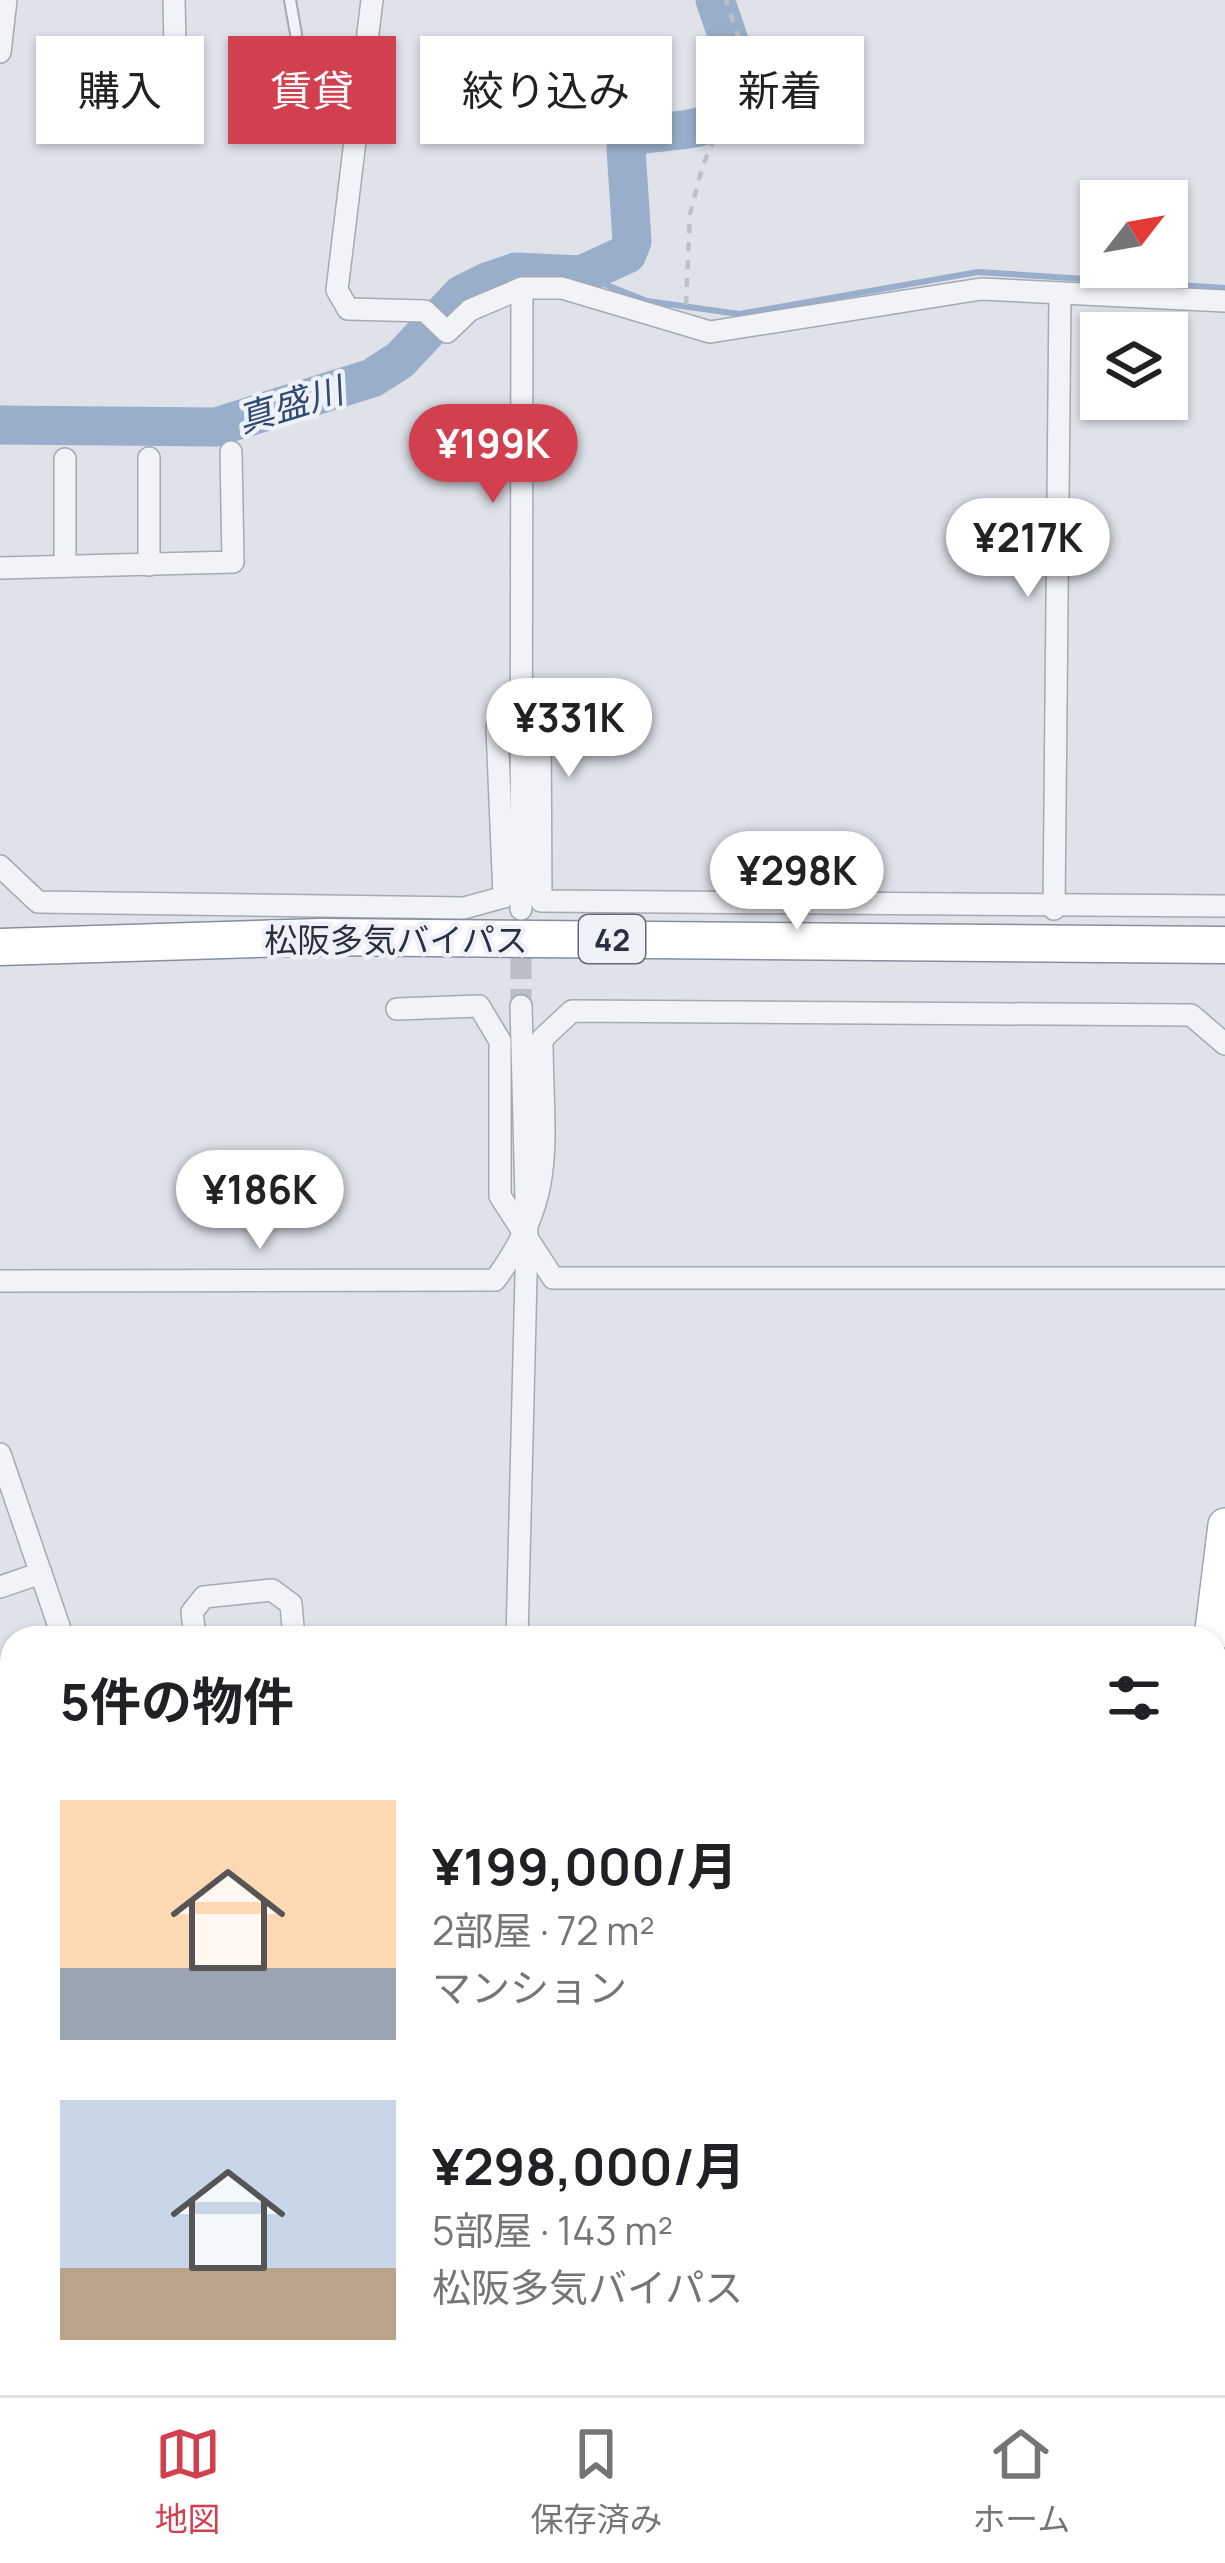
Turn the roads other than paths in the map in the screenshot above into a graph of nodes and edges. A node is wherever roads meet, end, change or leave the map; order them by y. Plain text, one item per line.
1 (6, 0) edge
2 (174, 0) edge
3 (290, 0) edge
4 (372, 0) edge
5 (296, 34) dead end
6 (175, 36) edge
7 (0, 52) edge
8 (522, 288) junction
9 (1060, 292) junction
10 (1225, 302) edge
11 (231, 452) dead end
12 (149, 458) dead end
13 (65, 459) dead end
14 (149, 565) junction
15 (65, 566) junction
16 (0, 568) edge
17 (520, 724) junction
18 (0, 866) edge
19 (1225, 906) edge
20 (1054, 908) junction
21 (521, 909) tunnel mouth
22 (1225, 945) edge
23 (0, 947) edge
24 (521, 1006) tunnel mouth
25 (397, 1010) dead end
26 (1225, 1044) edge
27 (527, 1237) junction
28 (1225, 1278) edge
29 (0, 1281) edge
30 (0, 1454) edge
31 (1225, 1526) edge
32 (41, 1573) junction
33 (0, 1587) edge
34 (59, 1626) edge
35 (194, 1626) edge
36 (293, 1626) edge
37 (517, 1626) edge
38 (1212, 1626) edge

1 - 7 street
2 - 6 street
3 - 5 lane
4 - 8 street
8 - 9 street
8 - 17 street
9 - 10 street
9 - 20 street
11 - 14 street
12 - 14 street
13 - 15 street
14 - 15 street
15 - 16 street
17 - 18 street
17 - 20 street
17 - 21 street
19 - 20 street
22 - 23 highway, 松阪多気バイパス / 42
24 - 27 street
25 - 27 street
26 - 27 street
27 - 28 street
27 - 29 street
27 - 37 street
30 - 32 street
31 - 38 main road
32 - 33 street
32 - 34 street
35 - 36 street

